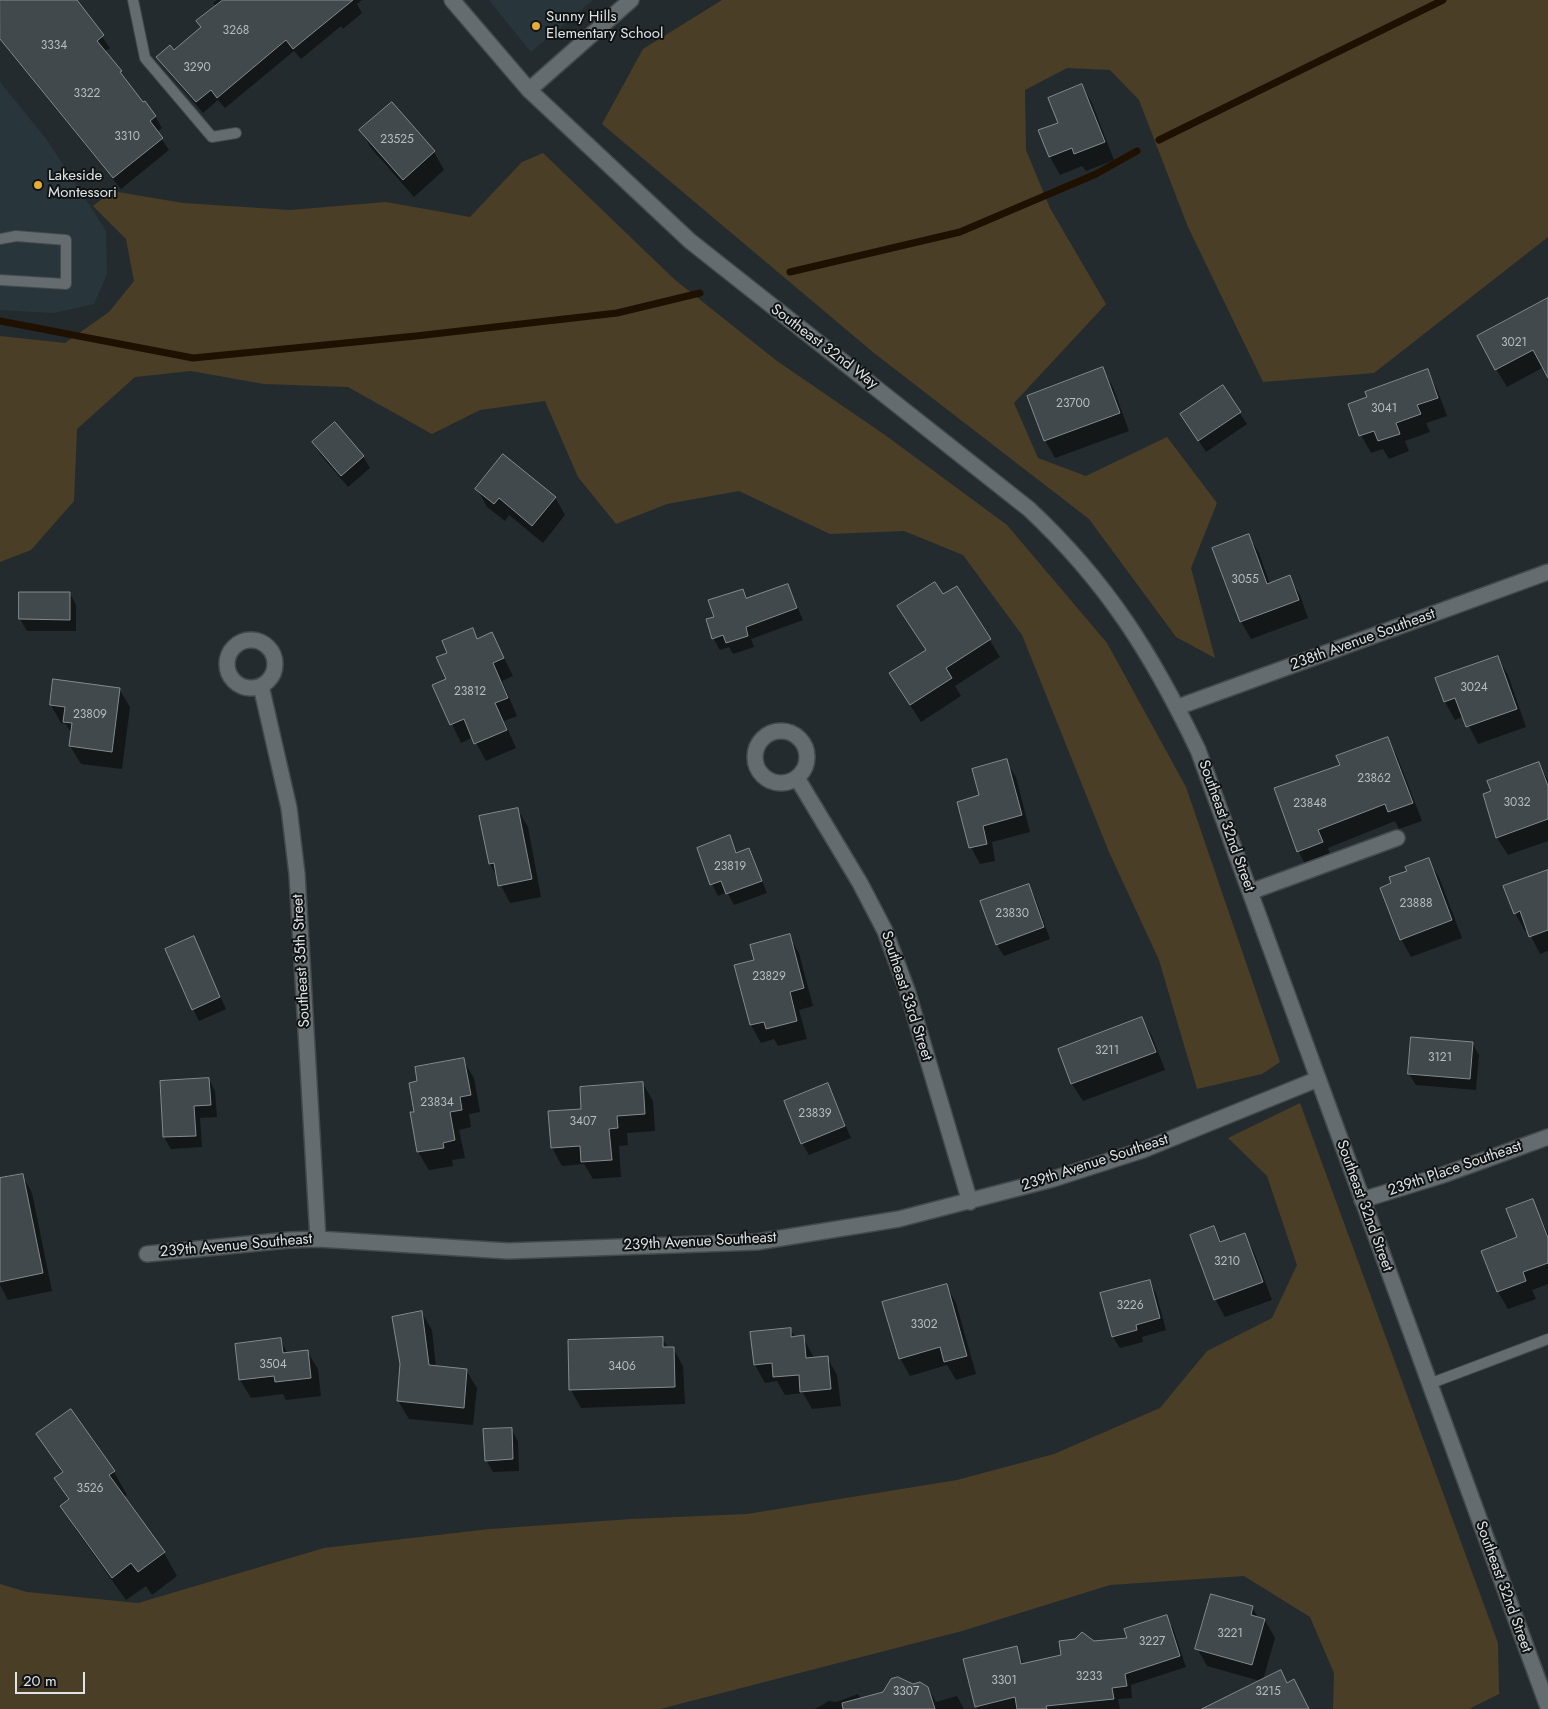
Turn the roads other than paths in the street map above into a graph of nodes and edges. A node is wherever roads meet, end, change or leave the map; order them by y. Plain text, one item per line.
1 (133, 0) edge
2 (452, 0) edge
3 (631, 0) edge
4 (529, 90) junction
5 (236, 133) dead end
6 (0, 239) edge
7 (0, 280) edge
8 (1548, 572) edge
9 (261, 686) dead end
10 (1178, 707) junction
11 (797, 778) dead end
12 (1398, 838) dead end
13 (1250, 892) junction
14 (1318, 1079) junction
15 (1548, 1137) edge
16 (1362, 1200) junction
17 (970, 1202) junction
18 (318, 1239) junction
19 (147, 1254) dead end
20 (1548, 1339) edge
21 (1428, 1384) junction
22 (1548, 1707) edge
23 (1543, 1709) edge

1 - 5 lane
2 - 4 street, Southeast 32nd Way
3 - 4 street
4 - 10 street, Southeast 32nd Way
6 - 7 lane
8 - 10 street, 238th Avenue Southeast
9 - 18 street, Southeast 35th Street
10 - 13 street, Southeast 32nd Street
11 - 17 street, Southeast 33rd Street
12 - 13 street
13 - 14 street, Southeast 32nd Street
14 - 16 street, Southeast 32nd Street
14 - 17 street, 239th Avenue Southeast
15 - 16 street, 239th Place Southeast
16 - 21 street, Southeast 32nd Street
17 - 18 street, 239th Avenue Southeast
18 - 19 street, 239th Avenue Southeast
20 - 21 lane
21 - 22 street, Southeast 32nd Street
22 - 23 street

